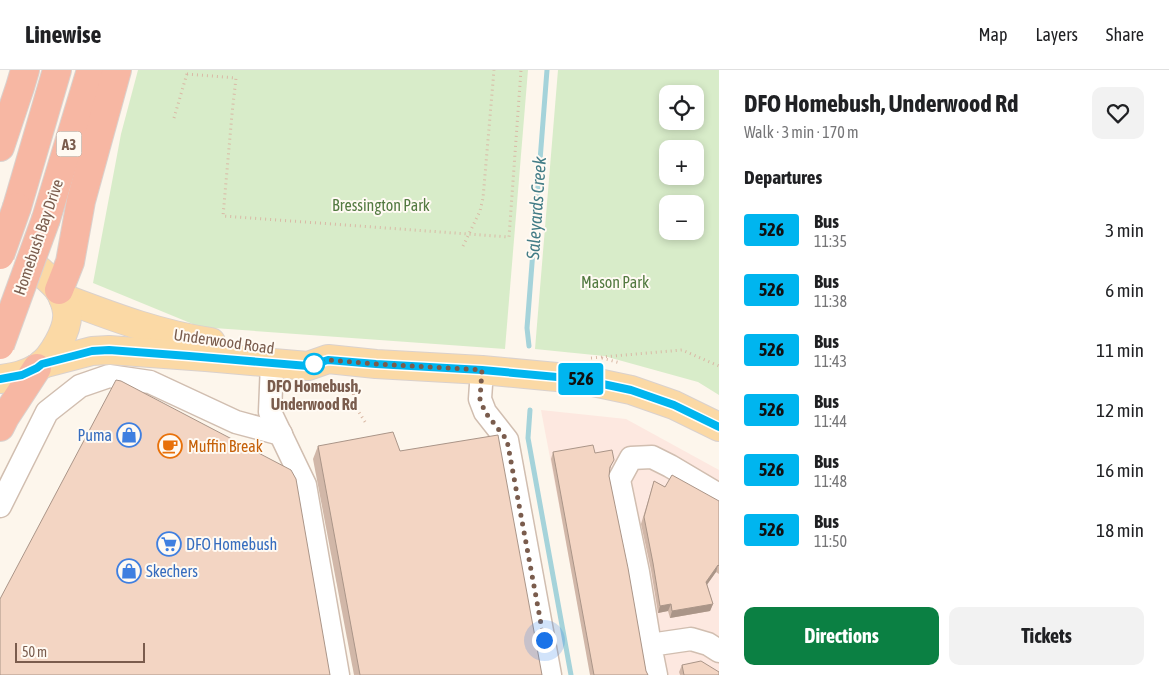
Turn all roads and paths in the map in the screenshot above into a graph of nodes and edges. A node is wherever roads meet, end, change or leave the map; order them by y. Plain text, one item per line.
1 (57, 70) edge
2 (92, 70) edge
3 (117, 70) edge
4 (494, 70) edge
5 (521, 70) edge
6 (188, 72) edge
7 (23, 78) edge
8 (174, 118) dead end
9 (0, 125) edge
10 (0, 147) edge
11 (468, 234) junction
12 (463, 246) dead end
13 (0, 255) edge
14 (40, 271) dead end
15 (61, 294) junction
16 (0, 345) edge
17 (599, 357) dead end
18 (328, 360) junction
19 (272, 363) junction
20 (40, 366) junction
21 (719, 366) edge
22 (482, 370) junction
23 (1, 379) edge
24 (352, 384) dead end
25 (367, 425) dead end
26 (0, 426) edge
27 (719, 427) edge
28 (281, 434) junction
29 (719, 495) edge
30 (0, 506) edge
31 (650, 645) junction
32 (719, 651) edge
33 (338, 675) edge
34 (550, 675) edge
35 (656, 675) edge

1 - 13 highway, Homebush Bay Drive / A3, bridge
2 - 16 highway, Homebush Bay Drive / A3, bridge
3 - 15 highway
4 - 11 path
5 - 11 path
6 - 8 path
6 - 11 path
7 - 9 main road
7 - 10 highway
11 - 12 path
14 - 15 main road
15 - 18 main road, Underwood Road
15 - 20 main road
17 - 21 path
18 - 19 main road, Underwood Road
18 - 22 main road, Underwood Road
19 - 20 main road, Underwood Road
19 - 28 lane
20 - 23 main road, Underwood Road
20 - 26 highway
22 - 27 main road, Underwood Road
22 - 34 lane
24 - 25 path
28 - 30 lane
28 - 33 lane
29 - 31 lane
31 - 32 lane
31 - 35 lane

